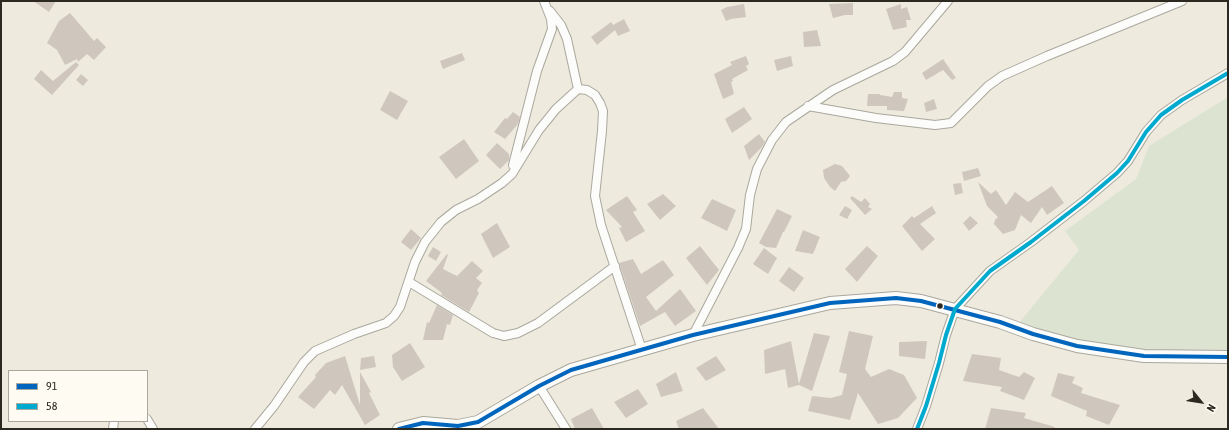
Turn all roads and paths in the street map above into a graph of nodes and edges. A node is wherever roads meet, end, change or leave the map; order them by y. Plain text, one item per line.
1 (948, 1) edge
2 (1182, 1) edge
3 (545, 4) edge
4 (1228, 73) edge
5 (578, 89) junction
6 (808, 106) junction
7 (512, 174) junction
8 (615, 266) junction
9 (408, 282) junction
10 (954, 309) junction
11 (693, 335) junction
12 (642, 350) junction
13 (1228, 357) edge
14 (539, 386) junction
15 (255, 429) edge
16 (399, 429) edge
17 (566, 429) edge
18 (917, 429) edge

1 - 6 street
2 - 6 street
3 - 5 street
3 - 7 street
4 - 10 street
5 - 7 street
5 - 8 street
6 - 11 street
7 - 9 street
8 - 9 street
8 - 12 street
9 - 15 street
10 - 11 main road
10 - 13 main road
10 - 18 street
11 - 12 main road
12 - 14 main road
14 - 16 main road
14 - 17 street

